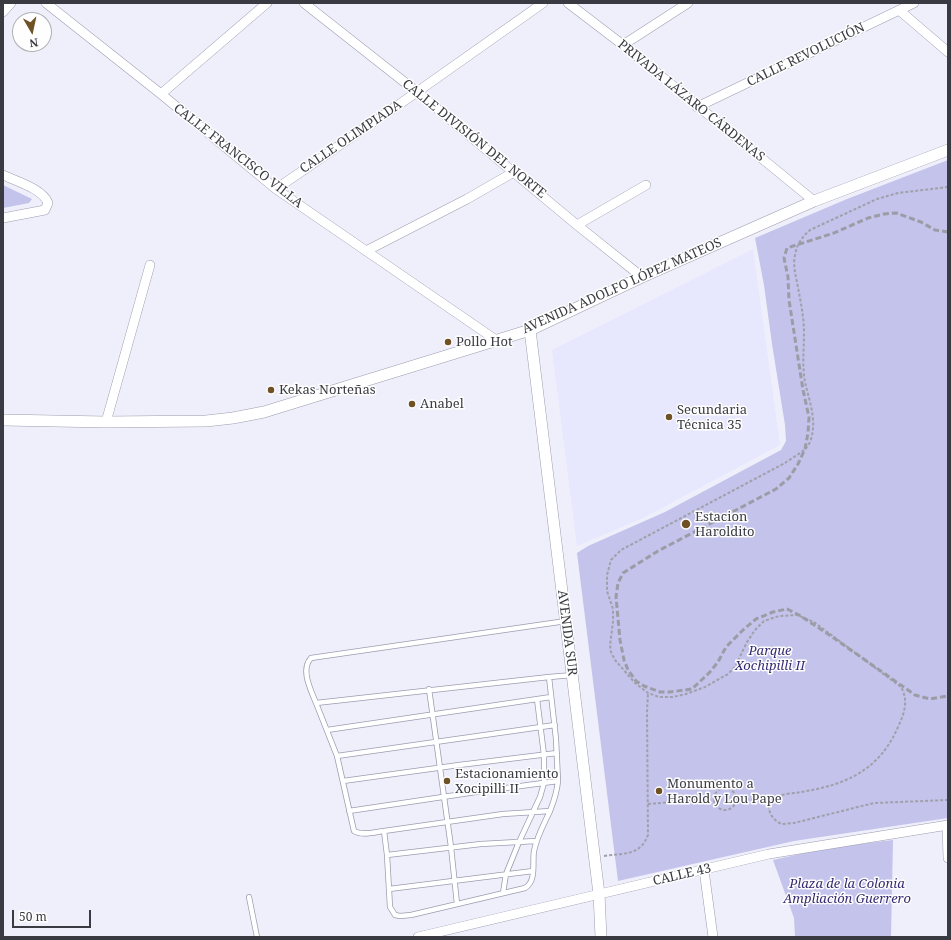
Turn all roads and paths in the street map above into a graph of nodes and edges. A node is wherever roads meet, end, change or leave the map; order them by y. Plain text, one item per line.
1 (10, 3) edge
2 (46, 3) edge
3 (267, 3) edge
4 (304, 3) edge
5 (543, 3) edge
6 (568, 3) edge
7 (688, 3) edge
8 (914, 3) edge
9 (898, 10) junction
10 (3, 12) edge
11 (622, 45) junction
12 (948, 52) edge
13 (417, 92) junction
14 (161, 94) junction
15 (697, 107) junction
16 (948, 150) edge
17 (514, 172) junction
18 (3, 175) edge
19 (646, 185) dead end
20 (948, 187) edge
21 (276, 189) junction
22 (814, 201) junction
23 (3, 218) edge
24 (577, 225) junction
25 (366, 251) junction
26 (150, 265) dead end
27 (642, 277) junction
28 (530, 330) junction
29 (496, 340) junction
30 (3, 420) edge
31 (106, 422) junction
32 (566, 621) junction
33 (573, 675) junction
34 (549, 677) junction
35 (429, 690) junction
36 (648, 693) junction
37 (551, 697) junction
38 (538, 699) junction
39 (316, 704) junction
40 (433, 714) junction
41 (555, 725) junction
42 (541, 727) junction
43 (327, 730) junction
44 (437, 742) junction
45 (557, 753) junction
46 (544, 755) junction
47 (337, 756) junction
48 (441, 767) junction
49 (343, 781) junction
50 (558, 781) junction
51 (544, 783) junction
52 (445, 797) junction
53 (713, 799) junction
54 (736, 799) junction
55 (772, 800) junction
56 (948, 800) edge
57 (648, 804) junction
58 (350, 811) junction
59 (550, 811) junction
60 (533, 812) junction
61 (448, 821) junction
62 (948, 825) edge
63 (384, 831) junction
64 (536, 841) junction
65 (519, 842) junction
66 (451, 847) junction
67 (387, 855) junction
68 (595, 857) junction
69 (948, 858) edge
70 (704, 870) junction
71 (533, 871) junction
72 (506, 874) junction
73 (455, 881) junction
74 (389, 889) junction
75 (503, 893) junction
76 (600, 894) junction
77 (249, 897) dead end
78 (457, 904) junction
79 (424, 936) edge
80 (257, 937) edge
81 (601, 937) edge
82 (713, 937) edge

1 - 10 street
2 - 14 street, CALLE FRANCISCO VILLA
3 - 14 street
4 - 13 street, CALLE DIVISIÓN DEL NORTE
5 - 13 street, CALLE OLIMPIADA
6 - 11 street, PRIVADA LÁZARO CÁRDENAS
7 - 11 street
8 - 9 street, CALLE REVOLUCIÓN
9 - 12 street
9 - 15 street, CALLE REVOLUCIÓN
11 - 15 street, PRIVADA LÁZARO CÁRDENAS
13 - 17 street, CALLE DIVISIÓN DEL NORTE
13 - 21 street, CALLE OLIMPIADA
14 - 21 street, CALLE FRANCISCO VILLA
15 - 22 street, PRIVADA LÁZARO CÁRDENAS
16 - 22 street, AVENIDA ADOLFO LÓPEZ MATEOS
17 - 24 street, CALLE DIVISIÓN DEL NORTE
17 - 25 street
18 - 23 street
19 - 24 street
20 - 36 path
21 - 25 street, CALLE FRANCISCO VILLA
22 - 27 street, AVENIDA ADOLFO LÓPEZ MATEOS
24 - 27 street, CALLE DIVISIÓN DEL NORTE
25 - 29 street, CALLE FRANCISCO VILLA
26 - 31 street
27 - 28 street, AVENIDA ADOLFO LÓPEZ MATEOS
28 - 29 street, AVENIDA ADOLFO LÓPEZ MATEOS
28 - 32 street, AVENIDA SUR
29 - 31 street, AVENIDA ADOLFO LÓPEZ MATEOS
30 - 31 street, AVENIDA ADOLFO LÓPEZ MATEOS
32 - 33 street, AVENIDA SUR
32 - 39 lane
33 - 34 lane
33 - 68 street, AVENIDA SUR
34 - 35 lane
34 - 37 lane
35 - 39 lane
35 - 40 lane
36 - 55 path
36 - 57 path
37 - 38 lane
37 - 41 lane
38 - 40 lane
38 - 42 lane
39 - 43 lane
40 - 43 lane
40 - 44 lane
41 - 42 lane
41 - 45 lane
42 - 44 lane
42 - 46 lane
43 - 47 lane
44 - 47 lane
44 - 48 lane
45 - 46 lane
45 - 50 lane
46 - 48 lane
46 - 51 lane
47 - 49 lane
48 - 49 lane
48 - 52 lane
49 - 58 lane
50 - 51 lane
50 - 59 lane
51 - 52 lane
51 - 60 lane
52 - 58 lane
52 - 61 lane
53 - 54 path
53 - 54 path
53 - 57 path
54 - 55 path
55 - 56 path
57 - 68 path
58 - 63 lane
59 - 60 lane
59 - 64 lane
60 - 61 lane
60 - 65 lane
61 - 63 lane
61 - 66 lane
62 - 69 street
62 - 70 street, CALLE 43
63 - 67 lane
64 - 65 lane
64 - 71 lane
65 - 66 lane
65 - 72 lane
66 - 67 lane
66 - 73 lane
67 - 74 lane
68 - 76 street, AVENIDA SUR
70 - 76 street, CALLE 43
70 - 82 street
71 - 72 lane
71 - 75 lane
72 - 73 lane
72 - 75 lane
73 - 74 lane
73 - 78 lane
74 - 78 lane
75 - 78 lane
76 - 79 street, CALLE 43
76 - 81 street, AVENIDA SUR
77 - 80 lane

